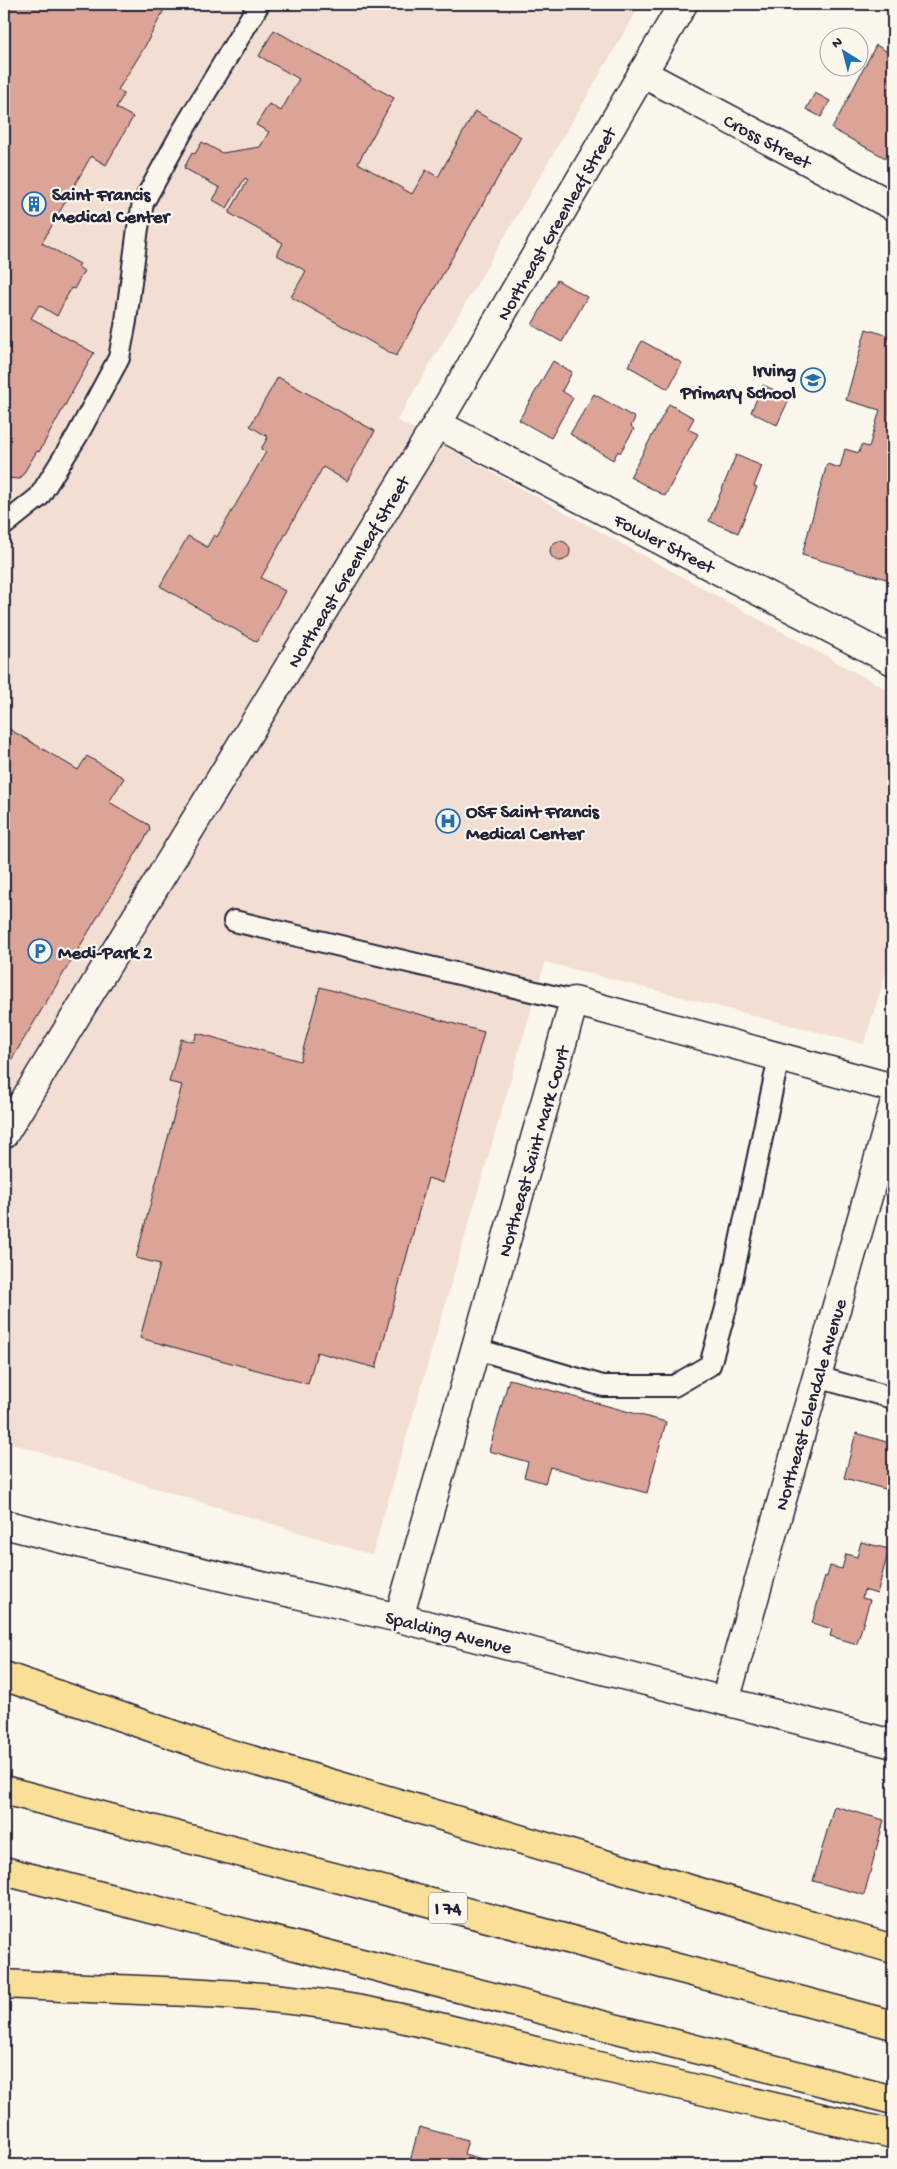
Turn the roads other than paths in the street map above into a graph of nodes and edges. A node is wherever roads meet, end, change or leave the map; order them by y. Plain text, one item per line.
1 (259, 4) edge
2 (683, 4) edge
3 (642, 73) junction
4 (893, 206) edge
5 (437, 424) junction
6 (4, 525) edge
7 (893, 661) edge
8 (234, 921) dead end
9 (574, 1001) junction
10 (779, 1057) junction
11 (893, 1088) edge
12 (893, 1108) edge
13 (4, 1134) edge
14 (476, 1349) junction
15 (817, 1377) junction
16 (893, 1398) edge
17 (4, 1524) edge
18 (399, 1618) junction
19 (4, 1676) edge
20 (725, 1701) junction
21 (893, 1744) edge
22 (4, 1790) edge
23 (4, 1872) edge
24 (4, 1880) edge
25 (282, 1943) junction
26 (893, 1949) edge
27 (4, 1984) edge
28 (893, 2025) edge
29 (893, 2100) edge
30 (893, 2134) edge

1 - 6 lane
2 - 3 street, Northeast Greenleaf Street
3 - 4 street, Cross Street
3 - 5 street, Northeast Greenleaf Street
5 - 7 street, Fowler Street
5 - 13 street, Northeast Greenleaf Street
8 - 9 lane
9 - 10 street
9 - 14 street, Northeast Saint Mark Court
10 - 11 street
10 - 14 lane
12 - 15 street, Northeast Glendale Avenue
14 - 18 street, Northeast Saint Mark Court
15 - 16 lane
15 - 20 street, Northeast Glendale Avenue
17 - 18 street, Spalding Avenue
18 - 20 street, Spalding Avenue
19 - 26 highway
20 - 21 street, Spalding Avenue
22 - 28 highway, I 74
23 - 25 highway
24 - 25 highway
25 - 29 highway
27 - 30 highway

